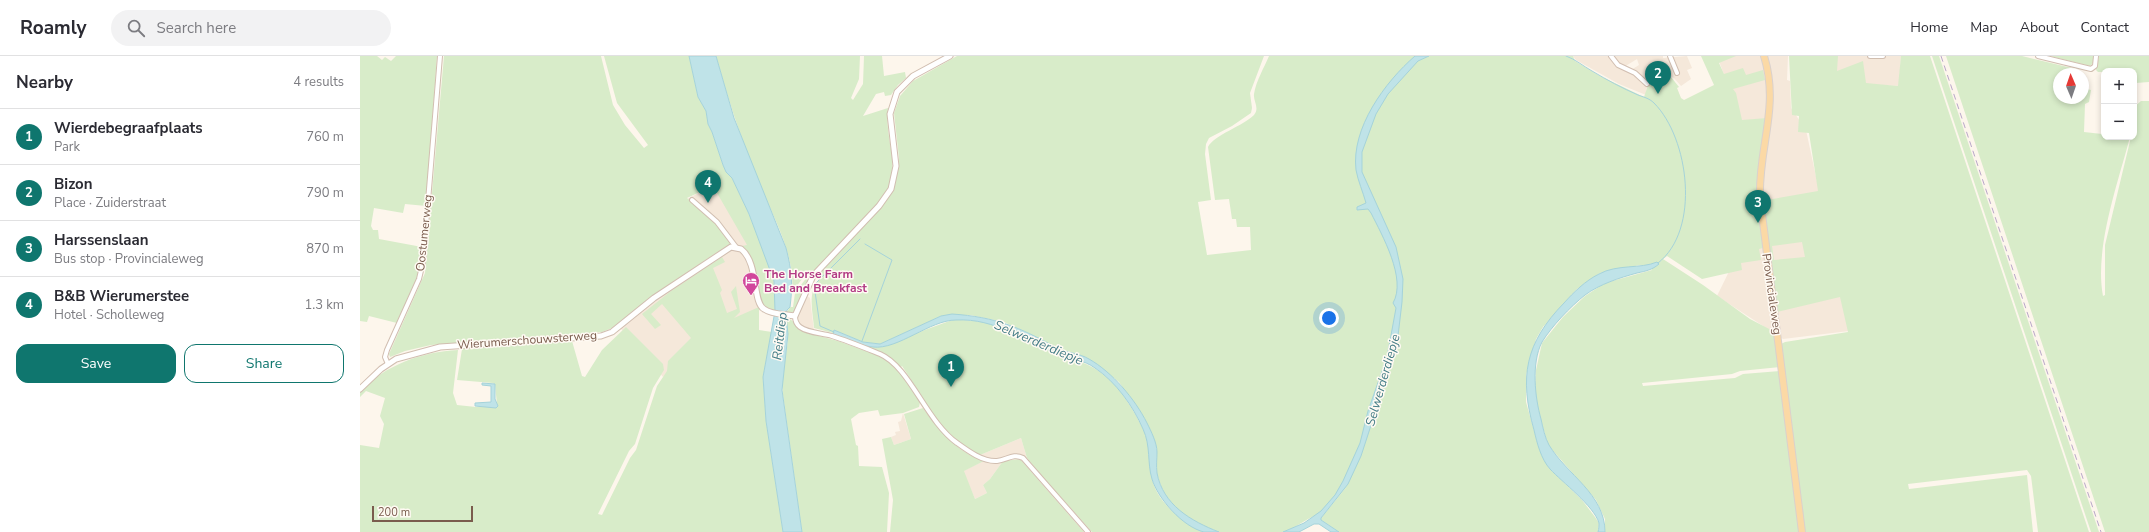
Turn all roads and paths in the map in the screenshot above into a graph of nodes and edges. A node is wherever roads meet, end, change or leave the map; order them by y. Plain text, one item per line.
1 (440, 56) edge
2 (950, 56) edge
3 (1611, 56) edge
4 (1670, 56) edge
5 (1764, 56) edge
6 (1870, 56) edge
7 (1883, 56) edge
8 (2038, 56) edge
9 (2096, 56) edge
10 (1677, 73) dead end
11 (1647, 84) dead end
12 (692, 200) dead end
13 (736, 247) junction
14 (795, 316) junction
15 (388, 364) junction
16 (360, 389) edge
17 (1088, 532) edge
18 (1802, 532) edge

1 - 15 street, Oostumerweg
2 - 14 street
3 - 11 street
4 - 10 street
5 - 18 main road, Provincialeweg
6 - 7 street
8 - 9 street
12 - 13 street
13 - 14 street
13 - 15 street, Wierumerschouwsterweg
14 - 17 street
15 - 16 street

